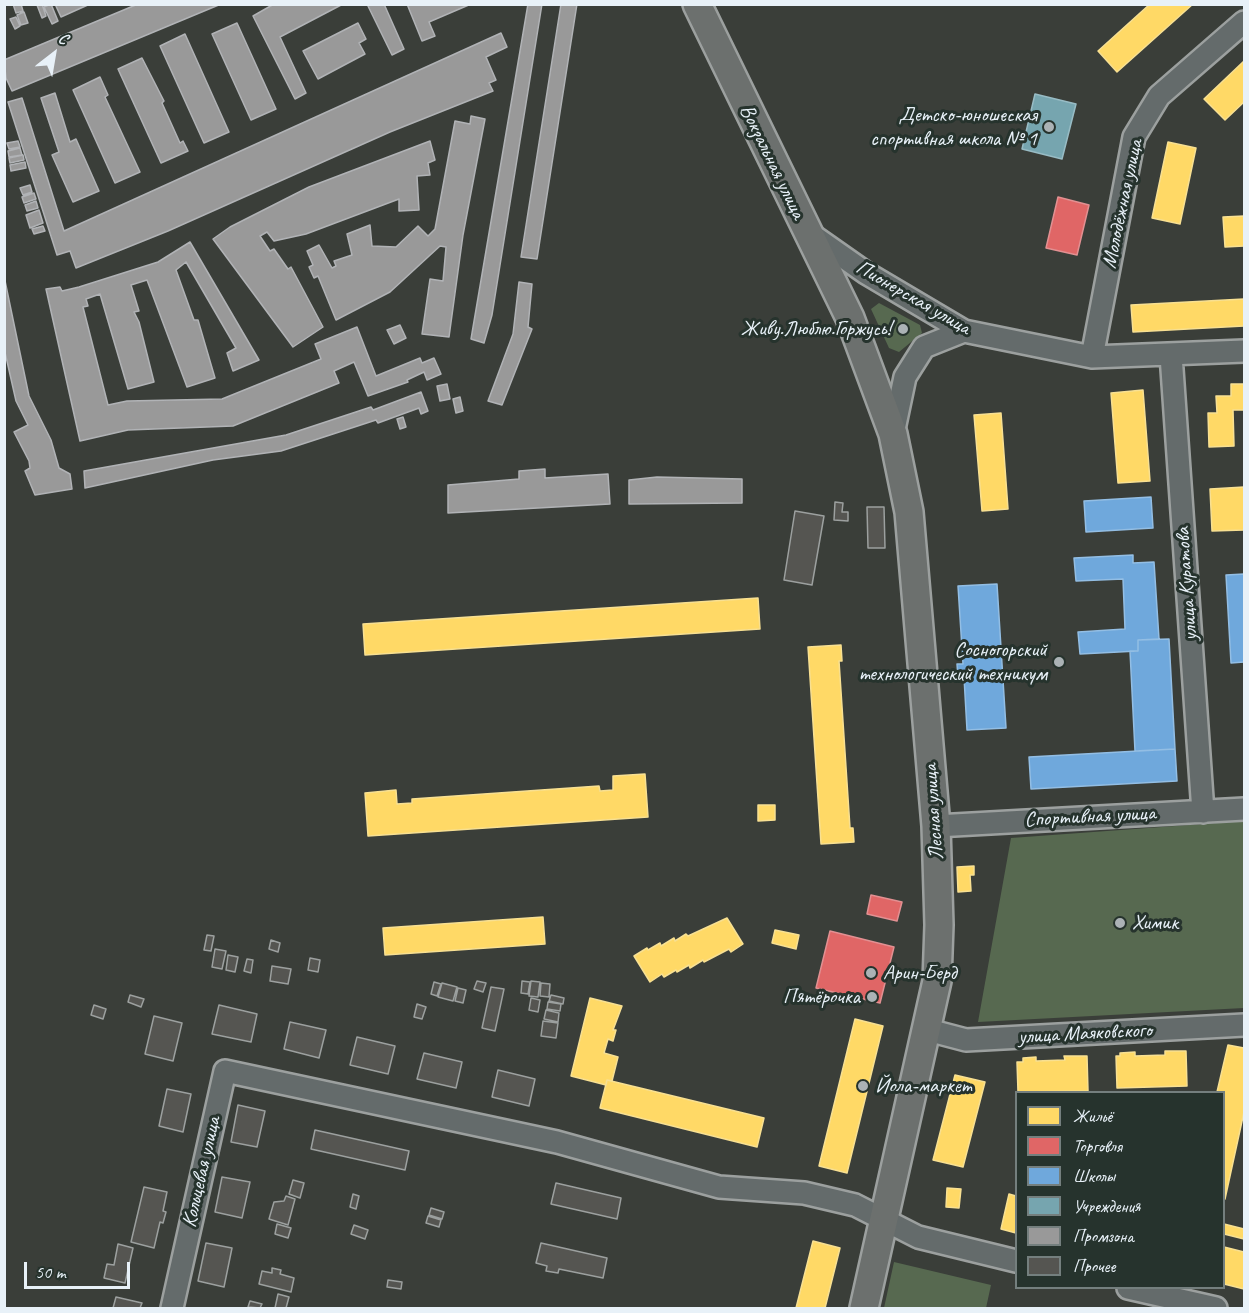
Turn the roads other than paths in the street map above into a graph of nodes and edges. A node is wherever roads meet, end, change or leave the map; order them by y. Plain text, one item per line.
1 (697, 4) edge
2 (1245, 22) edge
3 (805, 230) junction
4 (850, 318) joint
5 (964, 331) junction
6 (1245, 351) edge
7 (1171, 356) junction
8 (1092, 357) junction
9 (892, 434) junction
10 (1245, 809) edge
11 (1203, 812) junction
12 (936, 826) junction
13 (1245, 1025) edge
14 (928, 1030) junction
15 (885, 1219) junction
16 (1015, 1261) edge
17 (1136, 1289) edge
18 (172, 1308) edge
19 (864, 1308) edge
20 (1216, 1308) edge

1 - 3 main road, Вокзальная улица
2 - 8 street, Молодёжная улица
3 - 4 main road, Вокзальная улица
3 - 5 street, Пионерская улица
4 - 9 main road, Лесная улица
5 - 8 street, Пионерская улица
5 - 9 street
6 - 7 street, Пионерская улица
7 - 8 street, Пионерская улица
7 - 11 street, улица Куратова
9 - 12 main road, Лесная улица
10 - 11 street, Спортивная улица
11 - 12 street, Спортивная улица
12 - 14 main road, Лесная улица
13 - 14 street, улица Маяковского
14 - 15 main road, Лесная улица
15 - 16 street
15 - 18 street, Кольцевая улица
15 - 19 main road, Лесная улица
17 - 20 street

